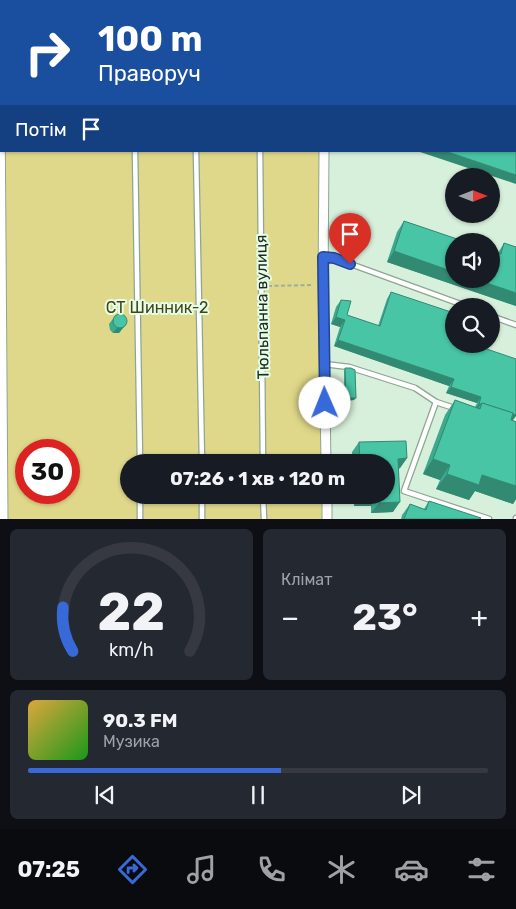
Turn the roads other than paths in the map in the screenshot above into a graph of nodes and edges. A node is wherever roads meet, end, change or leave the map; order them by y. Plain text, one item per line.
1 (0, 152) edge
2 (135, 152) edge
3 (196, 152) edge
4 (260, 152) edge
5 (324, 152) edge
6 (323, 257) junction
7 (445, 298) edge
8 (500, 319) edge
9 (516, 325) edge
10 (324, 364) junction
11 (436, 402) junction
12 (463, 410) edge
13 (140, 454) edge
14 (202, 454) edge
15 (263, 454) edge
16 (326, 454) edge
17 (140, 504) edge
18 (202, 504) edge
19 (263, 504) edge
20 (327, 504) edge
21 (3, 519) edge
22 (140, 519) edge
23 (202, 519) edge
24 (264, 519) edge
25 (327, 519) edge
26 (489, 519) edge

1 - 21 street
2 - 13 lane
3 - 14 lane
4 - 15 lane, Тюльпанна вулиця
5 - 6 street
6 - 7 lane
6 - 10 street
8 - 9 lane
10 - 11 lane
10 - 16 street
11 - 12 lane
11 - 26 lane
17 - 22 lane
18 - 23 lane
19 - 24 lane
20 - 25 street

